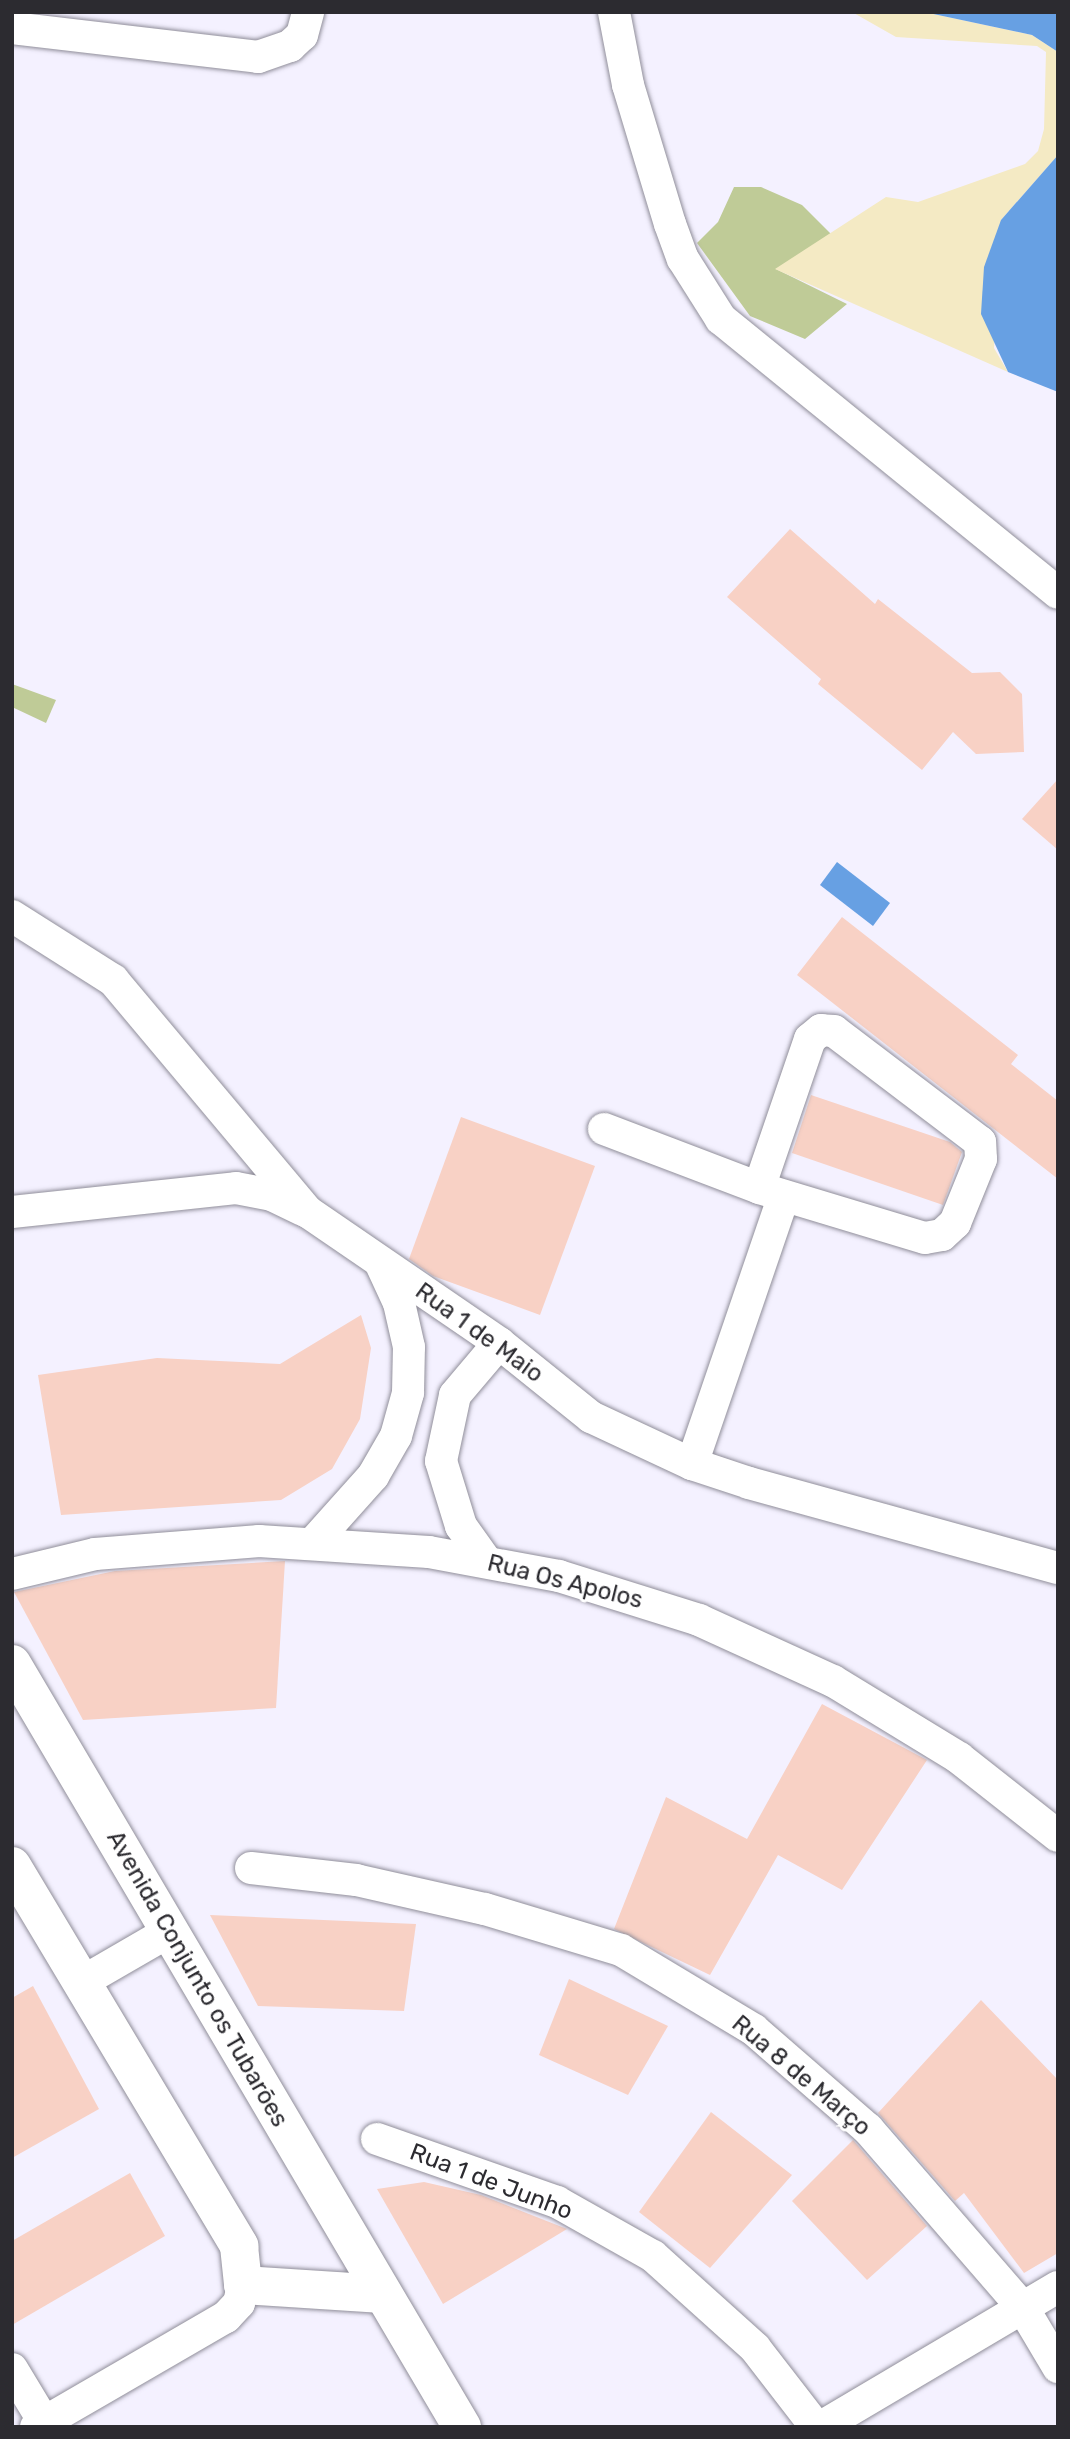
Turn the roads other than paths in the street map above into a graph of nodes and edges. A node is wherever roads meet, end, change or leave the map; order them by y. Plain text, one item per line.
1 (308, 12) edge
2 (614, 12) edge
3 (48, 23) edge
4 (12, 28) edge
5 (1058, 593) edge
6 (12, 916) edge
7 (604, 1129) dead end
8 (771, 1192) junction
9 (12, 1212) edge
10 (307, 1212) junction
11 (380, 1262) junction
12 (499, 1343) junction
13 (692, 1464) junction
14 (314, 1542) junction
15 (486, 1561) junction
16 (1058, 1568) edge
17 (12, 1574) edge
18 (12, 1664) edge
19 (1058, 1836) edge
20 (12, 1867) edge
21 (251, 1868) dead end
22 (170, 1931) junction
23 (82, 1982) junction
24 (377, 2139) dead end
25 (243, 2285) junction
26 (1058, 2287) edge
27 (383, 2294) junction
28 (1023, 2308) junction
29 (1058, 2367) edge
30 (12, 2369) edge
31 (40, 2424) edge
32 (462, 2427) edge
33 (818, 2427) edge

1 - 3 street
2 - 5 street
3 - 4 street
6 - 10 street, Rua 1 de Maio
7 - 8 street
8 - 8 street
8 - 13 street
9 - 10 street
10 - 11 street, Rua 1 de Maio
11 - 12 street, Rua 1 de Maio
11 - 14 street
12 - 13 street, Rua 1 de Maio
12 - 15 street
13 - 16 street, Rua 1 de Maio
14 - 15 street, Rua Os Apolos
14 - 17 street, Rua Os Apolos
15 - 19 street, Rua Os Apolos
18 - 22 street, Avenida Conjunto os Tubarões
20 - 23 street
21 - 28 street, Rua 8 de Março
22 - 23 street
22 - 27 street, Avenida Conjunto os Tubarões
23 - 25 street
24 - 33 street, Rua 1 de Junho
25 - 27 street
25 - 31 street
26 - 28 street
27 - 32 street, Avenida Conjunto os Tubarões
28 - 29 street, Rua 8 de Março
28 - 33 street
30 - 31 street

